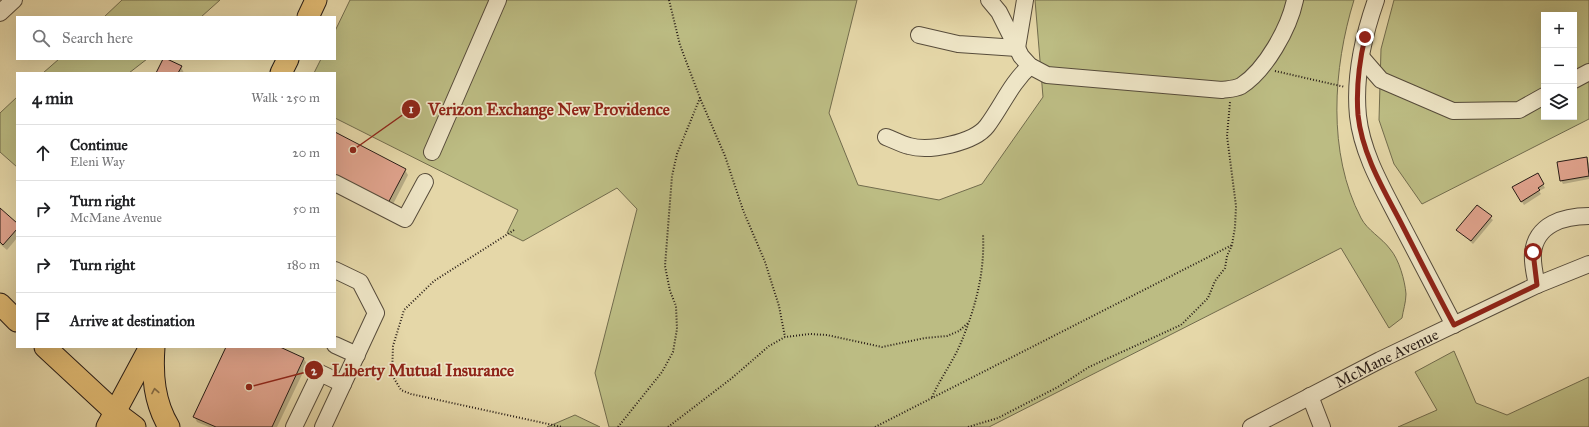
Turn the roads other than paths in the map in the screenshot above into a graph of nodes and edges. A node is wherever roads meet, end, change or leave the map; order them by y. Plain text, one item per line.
1 (14, 0) edge
2 (316, 0) edge
3 (498, 0) edge
4 (989, 0) edge
5 (1295, 0) edge
6 (1376, 0) edge
7 (1024, 8) edge
8 (0, 12) edge
9 (308, 16) edge
10 (1002, 18) junction
11 (919, 35) dead end
12 (1017, 48) junction
13 (1360, 57) junction
14 (288, 60) edge
15 (1030, 66) junction
16 (282, 72) edge
17 (1589, 72) edge
18 (1577, 78) edge
19 (1541, 98) edge
20 (886, 137) dead end
21 (432, 152) dead end
22 (425, 182) dead end
23 (336, 183) edge
24 (1589, 216) edge
25 (1589, 264) edge
26 (336, 270) edge
27 (1537, 285) junction
28 (1454, 325) junction
29 (336, 345) edge
30 (46, 348) edge
31 (149, 348) edge
32 (154, 348) edge
33 (356, 355) junction
34 (343, 384) junction
35 (1310, 396) junction
36 (111, 420) edge
37 (135, 427) edge
38 (169, 427) edge
39 (294, 427) edge
40 (323, 427) edge
41 (1251, 427) edge
42 (1322, 427) edge

1 - 8 street
2 - 9 main road
3 - 21 street
4 - 10 street
5 - 15 street
6 - 13 street
7 - 10 street
7 - 12 street
10 - 12 street
11 - 12 street
12 - 15 street
13 - 19 street
13 - 28 street
14 - 16 main road
15 - 20 street
17 - 18 street
22 - 23 street
24 - 27 street
25 - 27 street, McMane Avenue
26 - 33 street
27 - 28 street, McMane Avenue
28 - 35 street, McMane Avenue
29 - 33 street
30 - 36 main road
31 - 36 main road
38 -> 32 main road
33 - 34 street
34 - 39 street
34 - 40 street
35 - 41 street, McMane Avenue
35 - 42 street
36 - 37 main road

